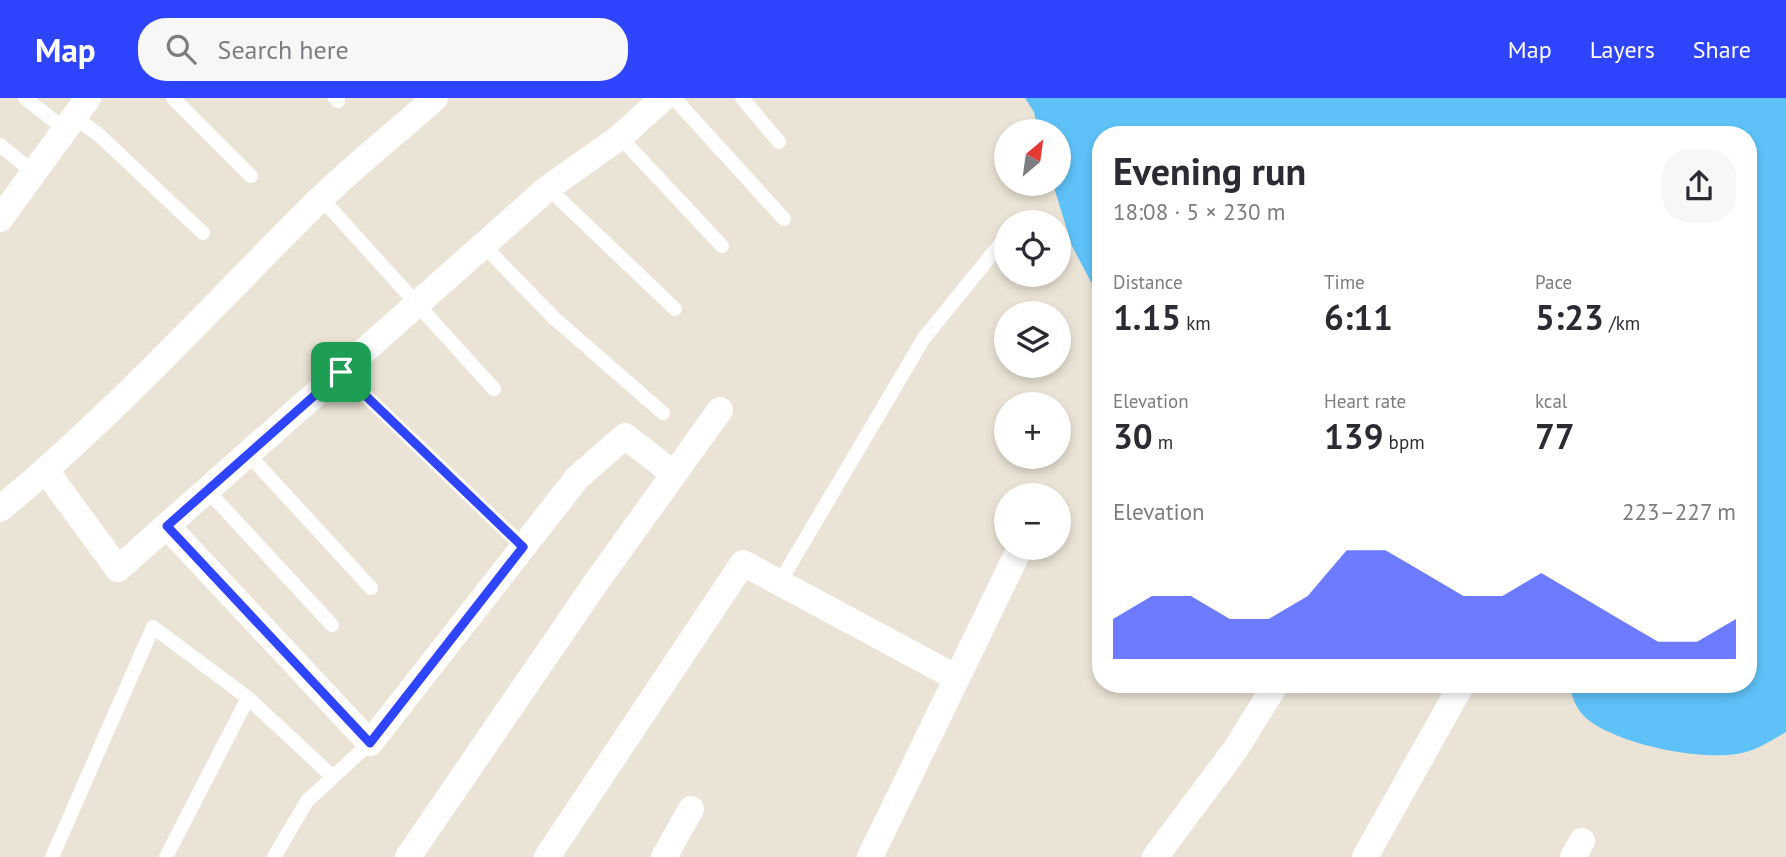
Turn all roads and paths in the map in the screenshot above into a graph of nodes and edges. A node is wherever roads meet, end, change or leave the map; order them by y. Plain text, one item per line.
1 (25, 98) edge
2 (173, 98) edge
3 (435, 98) edge
4 (663, 98) edge
5 (674, 98) edge
6 (743, 98) edge
7 (77, 116) edge
8 (620, 137) junction
9 (779, 142) dead end
10 (0, 145) edge
11 (34, 174) junction
12 (251, 176) dead end
13 (548, 188) junction
14 (321, 198) junction
15 (0, 219) edge
16 (784, 219) dead end
17 (203, 233) dead end
18 (483, 245) junction
19 (722, 246) dead end
20 (994, 252) edge
21 (416, 305) junction
22 (675, 309) dead end
23 (341, 372) junction
24 (494, 389) dead end
25 (720, 410) dead end
26 (663, 413) dead end
27 (248, 454) junction
28 (46, 471) junction
29 (674, 474) junction
30 (207, 490) junction
31 (0, 509) edge
32 (167, 526) junction
33 (523, 547) junction
34 (1014, 560) edge
35 (780, 582) junction
36 (371, 588) dead end
37 (332, 625) dead end
38 (957, 678) junction
39 (1270, 693) edge
40 (1457, 693) edge
41 (248, 698) junction
42 (370, 743) junction
43 (333, 777) junction
44 (691, 809) dead end
45 (52, 857) edge
46 (166, 857) edge
47 (274, 857) edge
48 (408, 857) edge
49 (547, 857) edge
50 (664, 857) edge
51 (870, 857) edge
52 (1156, 857) edge
53 (1365, 857) edge

1 - 7 lane
2 - 12 lane
3 - 14 street
4 - 8 street
5 - 16 lane
6 - 9 lane
7 - 11 street
7 - 17 lane
8 - 13 street
8 - 19 lane
10 - 11 lane
11 - 15 street
13 - 18 street
13 - 22 lane
14 - 21 lane
14 - 28 street
18 - 21 street
18 - 26 lane
20 - 35 lane
21 - 23 street
21 - 24 lane
23 - 27 street
23 - 33 lane
25 - 29 street
27 - 30 street
27 - 36 lane
28 - 31 street
28 - 32 street
29 - 33 street
29 - 48 street
30 - 32 street
30 - 37 lane
32 - 42 street
33 - 42 street
34 - 38 street
35 - 38 street
35 - 49 street
38 - 51 street
39 - 52 street
40 - 53 street
41 - 43 lane
41 - 45 lane
41 - 46 lane
42 - 43 lane
43 - 47 lane
44 - 50 street

